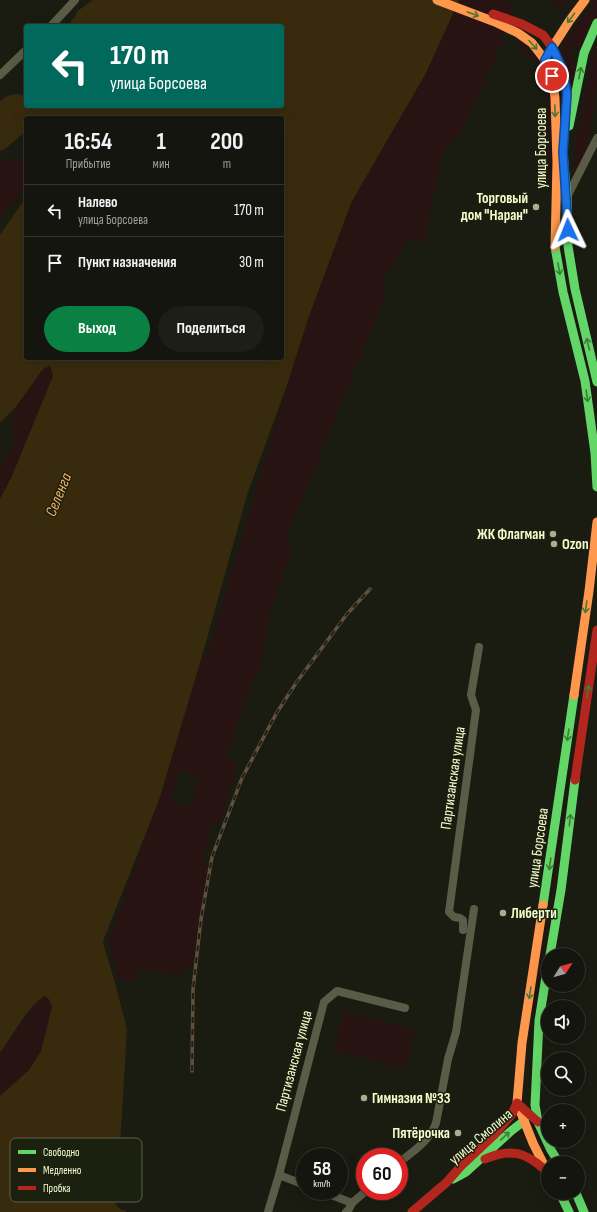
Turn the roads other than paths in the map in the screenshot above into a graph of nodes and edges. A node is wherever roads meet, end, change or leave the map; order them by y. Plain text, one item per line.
1 (75, 0) edge
2 (436, 0) edge
3 (456, 0) edge
4 (585, 0) edge
5 (597, 23) edge
6 (53, 24) edge
7 (542, 35) junction
8 (558, 37) junction
9 (552, 47) junction
10 (24, 52) edge
11 (545, 60) junction
12 (0, 75) edge
13 (597, 138) edge
14 (594, 149) edge
15 (563, 152) junction
16 (567, 198) junction
17 (597, 382) edge
18 (597, 488) edge
19 (597, 522) edge
20 (594, 568) edge
21 (597, 630) edge
22 (478, 647) dead end
23 (474, 909) dead end
24 (463, 930) dead end
25 (551, 948) edge
26 (544, 992) edge
27 (405, 1008) dead end
28 (526, 1019) junction
29 (539, 1021) junction
30 (535, 1085) junction
31 (517, 1103) junction
32 (526, 1116) junction
33 (538, 1122) junction
34 (408, 1155) edge
35 (555, 1156) edge
36 (541, 1159) edge
37 (477, 1162) junction
38 (541, 1165) edge
39 (469, 1170) junction
40 (279, 1175) junction
41 (296, 1182) edge
42 (447, 1182) junction
43 (344, 1200) edge
44 (356, 1200) edge
45 (563, 1200) edge
46 (579, 1200) edge
47 (352, 1203) junction
48 (268, 1212) edge
49 (346, 1212) edge
50 (412, 1212) edge
51 (420, 1212) edge
52 (569, 1212) edge
53 (584, 1212) edge

1 - 6 street
2 -> 11 main road, улица Борсоева
3 - 7 main road, улица Борсоева
4 -> 8 main road
15 -> 5 main road
7 - 8 main road
7 - 9 main road, улица Борсоева
8 - 9 main road
9 - 11 main road
9 - 15 main road, улица Борсоева
10 - 12 street
11 -> 18 main road, улица Борсоева
13 - 14 street
14 - 16 street
15 - 16 main road, улица Борсоева
17 -> 16 main road, улица Борсоева
19 - 20 main road, улица Борсоева
20 -> 28 main road, улица Борсоева
25 -> 21 main road, улица Борсоева
22 - 24 street, Партизанская улица
23 - 34 street
26 - 29 main road
27 - 40 street, Партизанская улица
28 - 29 main road
28 - 31 main road, улица Борсоева
29 - 30 main road
30 - 32 main road, улица Смолина
30 - 33 main road
31 - 32 main road, улица Борсоева
31 - 42 main road, улица Смолина
32 - 33 main road
32 - 36 main road, улица Борсоева
37 -> 32 main road, улица Смолина
33 - 35 main road
37 - 38 main road
37 - 39 main road, улица Смолина
39 - 42 main road, улица Смолина
39 - 51 main road
40 - 41 street
40 - 48 street, Партизанская улица
42 - 50 main road, улица Смолина
43 - 47 street
44 - 47 street
45 - 52 main road
46 - 53 main road
47 - 49 street

